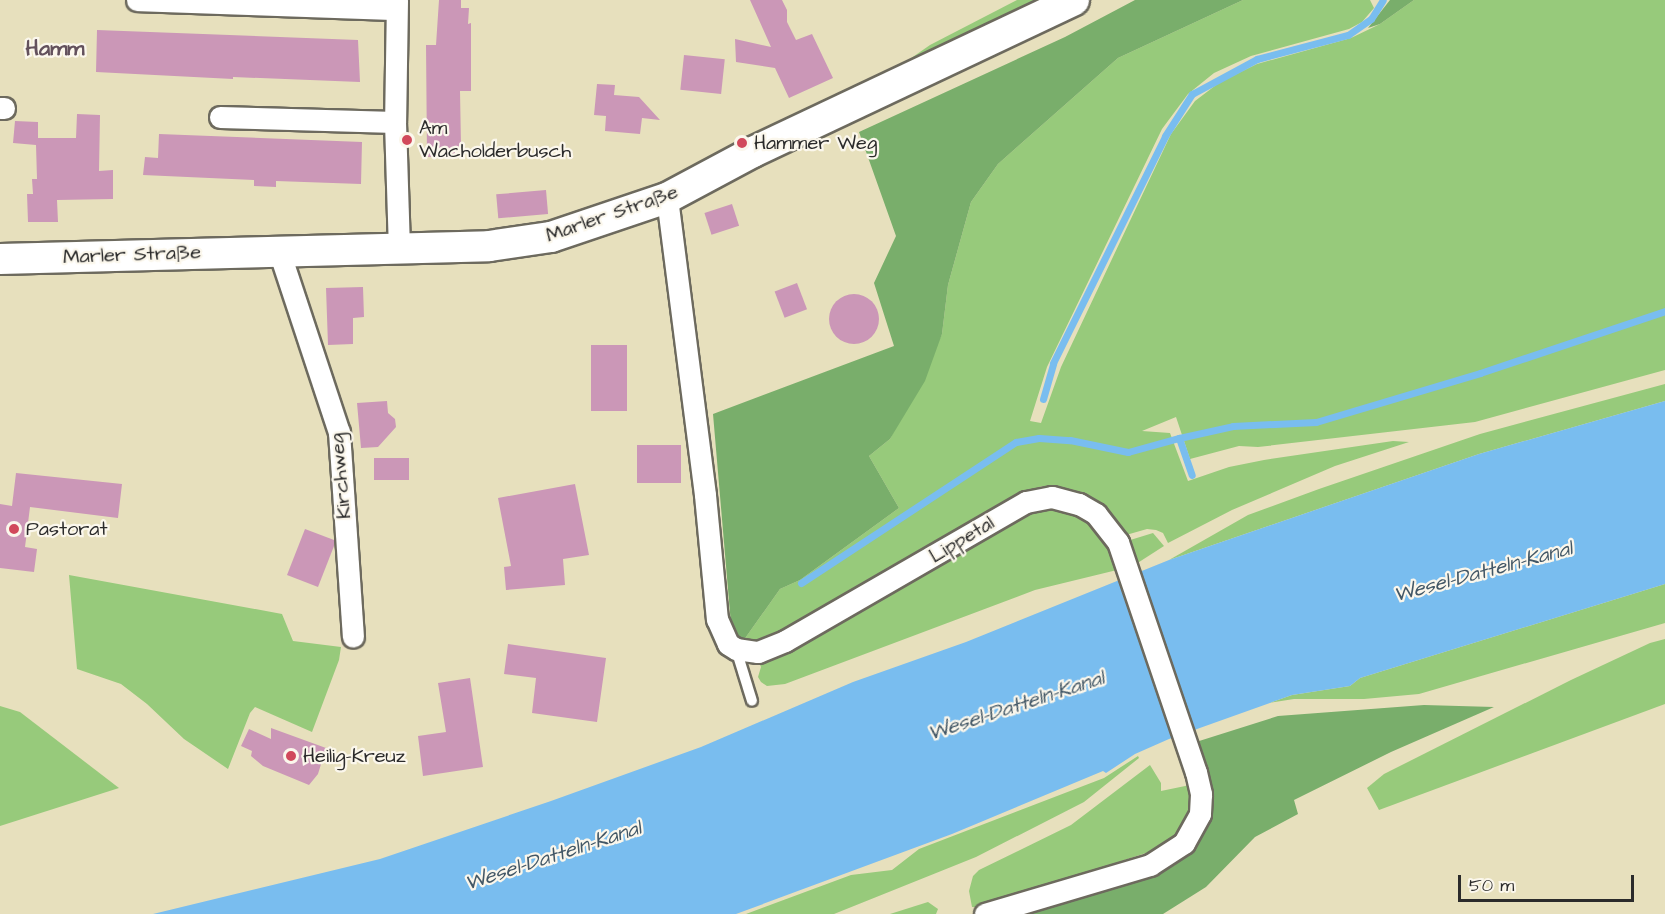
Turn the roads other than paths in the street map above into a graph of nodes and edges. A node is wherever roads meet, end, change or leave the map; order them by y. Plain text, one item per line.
1 (137, 0) edge
2 (1074, 0) edge
3 (397, 5) edge
4 (220, 117) dead end
5 (395, 122) junction
6 (667, 198) junction
7 (399, 249) junction
8 (279, 251) junction
9 (0, 259) edge
10 (353, 637) dead end
11 (736, 649) junction
12 (752, 701) dead end
13 (985, 914) edge

1 - 3 street
2 - 6 main road, Marler Straße
3 - 5 street
4 - 5 street
5 - 7 street
6 - 7 main road, Marler Straße
6 - 11 street
7 - 8 main road, Marler Straße
8 - 9 main road, Marler Straße
8 - 10 street, Kirchweg
11 - 12 lane
11 - 13 street, Lippetal

